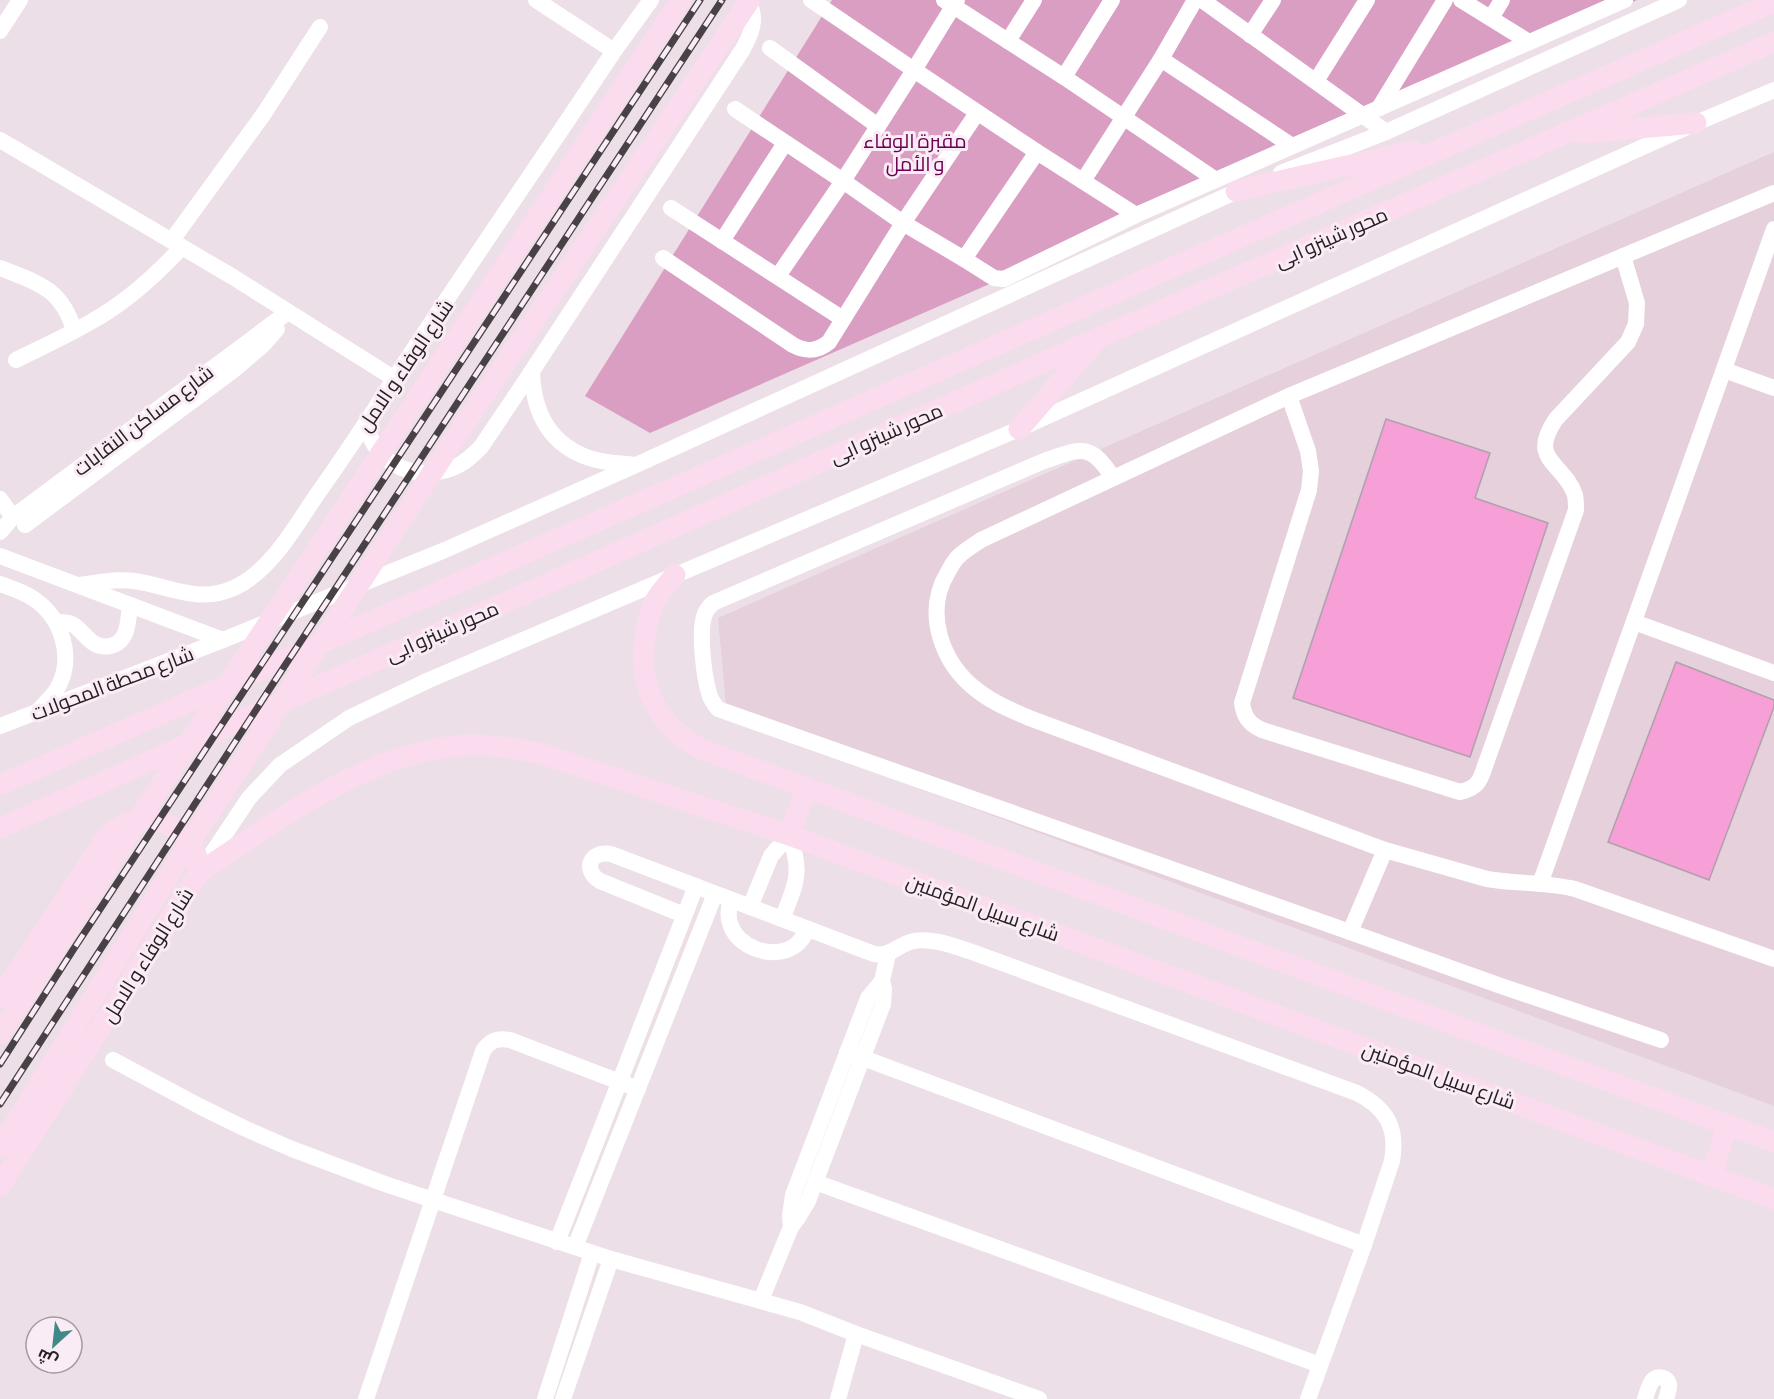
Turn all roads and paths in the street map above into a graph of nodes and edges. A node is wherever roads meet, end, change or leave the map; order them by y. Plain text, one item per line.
1 (20, 0) edge
2 (536, 0) edge
3 (651, 0) edge
4 (681, 0) edge
5 (812, 0) edge
6 (1034, 0) edge
7 (1112, 0) edge
8 (1195, 0) edge
9 (1202, 0) edge
10 (1273, 0) edge
11 (1367, 0) edge
12 (1445, 0) edge
13 (1461, 0) edge
14 (1503, 0) edge
15 (1625, 0) edge
16 (1679, 0) edge
17 (750, 1) edge
18 (951, 2) edge
19 (1774, 2) edge
20 (1491, 18) junction
21 (320, 27) dead end
22 (0, 31) edge
23 (1250, 35) junction
24 (1008, 40) junction
25 (1529, 42) junction
26 (1774, 42) edge
27 (770, 48) dead end
28 (614, 51) junction
29 (1161, 59) junction
30 (914, 70) junction
31 (1064, 77) junction
32 (1316, 81) junction
33 (1774, 90) edge
34 (735, 109) dead end
35 (1371, 112) junction
36 (977, 113) junction
37 (1124, 117) junction
38 (1696, 123) junction
39 (878, 126) junction
40 (1386, 132) junction
41 (1566, 134) junction
42 (0, 140) edge
43 (1461, 140) junction
44 (785, 143) junction
45 (1292, 146) junction
46 (1037, 152) junction
47 (1216, 180) junction
48 (843, 181) junction
49 (1083, 182) junction
50 (1236, 191) junction
51 (1774, 193) edge
52 (671, 208) dead end
53 (1136, 215) junction
54 (903, 223) junction
55 (1774, 229) edge
56 (722, 241) junction
57 (177, 243) junction
58 (1623, 256) junction
59 (663, 258) dead end
60 (964, 259) junction
61 (0, 268) edge
62 (778, 276) junction
63 (288, 312) junction
64 (843, 319) junction
65 (278, 329) dead end
66 (75, 330) junction
67 (1098, 338) junction
68 (16, 360) dead end
69 (235, 360) junction
70 (1724, 370) junction
71 (532, 371) junction
72 (395, 379) junction
73 (1774, 388) edge
74 (1289, 396) junction
75 (367, 423) junction
76 (1019, 429) junction
77 (636, 465) junction
78 (1113, 478) junction
79 (0, 499) edge
80 (19, 521) junction
81 (0, 532) edge
82 (0, 556) edge
83 (675, 575) junction
84 (0, 584) edge
85 (80, 585) junction
86 (130, 606) junction
87 (56, 622) junction
88 (1634, 622) junction
89 (223, 640) junction
90 (1774, 674) edge
91 (37, 713) junction
92 (0, 726) edge
93 (0, 785) edge
94 (807, 787) junction
95 (20, 820) junction
96 (0, 828) edge
97 (0, 835) edge
98 (789, 835) junction
99 (1385, 850) junction
100 (199, 873) junction
101 (1540, 884) junction
102 (696, 886) junction
103 (723, 897) junction
104 (750, 907) junction
105 (684, 915) junction
106 (782, 919) junction
107 (808, 929) junction
108 (1350, 932) junction
109 (888, 954) junction
110 (1774, 959) edge
111 (0, 998) edge
112 (0, 1034) edge
113 (1661, 1041) dead end
114 (855, 1055) junction
115 (113, 1060) dead end
116 (619, 1082) junction
117 (638, 1089) junction
118 (1728, 1125) junction
119 (1774, 1142) edge
120 (0, 1148) edge
121 (1711, 1176) junction
122 (815, 1182) junction
123 (0, 1186) edge
124 (1774, 1199) edge
125 (432, 1200) junction
126 (791, 1227) junction
127 (556, 1242) junction
128 (1364, 1245) junction
129 (575, 1247) junction
130 (592, 1253) junction
131 (611, 1259) junction
132 (761, 1300) junction
133 (856, 1334) junction
134 (1320, 1365) junction
135 (366, 1399) edge
136 (545, 1399) edge
137 (562, 1399) edge
138 (838, 1399) edge
139 (1039, 1399) edge
140 (1308, 1399) edge
141 (1645, 1399) edge
142 (1666, 1399) edge

1 - 22 street
2 - 28 street
3 - 28 street, شارع الوفاء و الامل
4 - 112 main road
5 - 30 street
6 - 24 street
7 - 31 street
8 - 29 street
9 - 23 street
10 - 23 street
11 - 32 street
12 - 35 street
13 - 20 street
14 - 20 street
15 - 25 street
16 - 40 street, شارع محطة المحولات
17 - 71 street
17 - 120 main road
18 - 24 street
18 - 30 street
19 - 43 main road, محور شينزو ابى
20 - 25 street
21 - 57 street
23 - 32 street
24 - 31 street
25 - 35 street
26 - 41 main road, محور شينزو ابى
27 - 39 street
28 - 72 street, شارع الوفاء و الامل
29 - 37 street
29 - 45 street
30 - 36 street
30 - 39 street
31 - 37 street
32 - 35 street
33 - 38 street
34 - 44 street
35 - 40 street
35 - 45 street
36 - 46 street
36 - 54 street
37 - 47 street
37 - 49 street
38 - 41 main road
38 - 76 street
39 - 48 street
40 - 50 street, شارع محطة المحولات
41 - 67 main road, محور شينزو ابى
42 - 57 street
43 - 50 main road
43 - 93 main road, محور شينزو ابى
44 - 48 street
44 - 56 street
45 - 47 street
46 - 49 street
46 - 60 street
47 - 53 street
48 - 54 street
48 - 62 street
49 - 53 street
50 - 77 street, شارع محطة المحولات
51 - 58 street
52 - 56 street
53 - 60 street
54 - 60 street
54 - 64 street
55 - 70 street
56 - 62 street
57 - 63 street
57 - 66 street
58 - 74 street
58 - 74 street
59 - 64 street
61 - 66 street
62 - 64 street
63 - 69 street, شارع مساكن النقابات
63 - 72 street
65 - 69 street
66 - 68 street
67 - 76 main road
67 - 95 main road, محور شينزو ابى
69 - 80 street, شارع مساكن النقابات
70 - 73 street
70 - 88 street
71 - 75 street
71 - 77 street
72 - 75 street, شارع الوفاء و الامل
74 - 78 street
75 - 85 street, شارع الوفاء و الامل
76 - 83 street
77 - 89 street, شارع محطة المحولات
78 - 99 street
78 - 108 street
79 - 80 street
80 - 81 street, شارع مساكن النقابات
82 - 85 street
83 - 94 main road
83 - 100 street
84 - 87 street
85 - 86 street
86 - 87 street
86 - 89 street
87 - 91 street
88 - 90 street
88 - 101 street
89 - 91 street, شارع محطة المحولات
91 - 92 street, شارع محطة المحولات
94 - 98 main road
94 - 118 main road
95 - 96 main road, محور شينزو ابى
95 - 97 main road
98 - 100 main road, شارع سبيل المؤمنين
98 - 104 street
98 - 106 street
98 - 121 main road, شارع سبيل المؤمنين
99 - 101 street
99 - 108 street
100 - 111 main road, شارع الوفاء و الامل
100 - 123 main road, شارع الوفاء و الامل
101 - 110 street
102 - 103 street
102 - 105 street
102 - 105 street
103 - 104 street
103 - 107 street
103 - 117 street
104 - 106 street
105 - 116 street
106 - 107 street
107 - 109 street
108 - 113 street
109 - 114 street
109 - 128 street
114 - 122 street
114 - 126 street
114 - 128 street
115 - 125 street
116 - 117 street
116 - 125 street
116 - 127 street
117 - 129 street
118 - 119 main road
118 - 121 main road
121 - 124 main road, شارع سبيل المؤمنين
122 - 126 street
122 - 134 street
125 - 127 street
125 - 135 street
126 - 132 street
127 - 129 street
128 - 134 street
129 - 130 street
130 - 131 street
130 - 136 street
131 - 132 street
131 - 137 street
132 - 133 street
133 - 138 street
133 - 139 street
134 - 140 street
141 - 142 street

